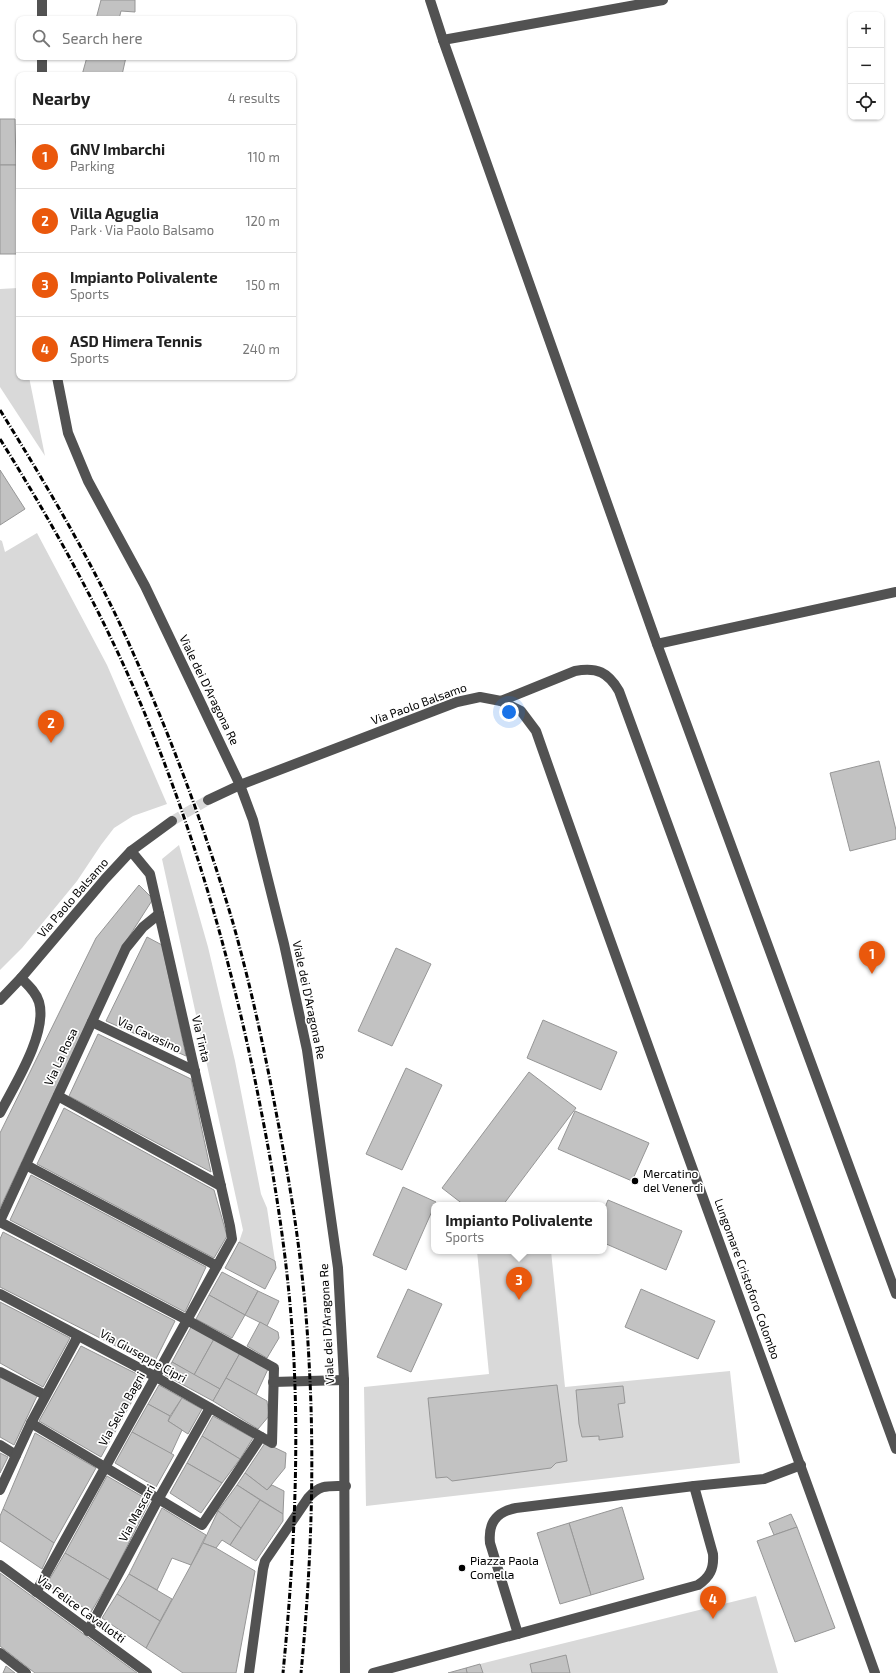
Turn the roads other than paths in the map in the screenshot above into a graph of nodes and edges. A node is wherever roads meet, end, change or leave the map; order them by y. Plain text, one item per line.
1 (42, 0) edge
2 (430, 0) edge
3 (663, 0) edge
4 (42, 16) edge
5 (443, 40) junction
6 (42, 60) edge
7 (42, 72) edge
8 (59, 380) edge
9 (896, 592) edge
10 (657, 644) junction
11 (501, 701) junction
12 (240, 785) junction
13 (208, 800) tunnel mouth
14 (172, 821) tunnel mouth
15 (132, 851) junction
16 (593, 895) joint
17 (159, 914) junction
18 (21, 978) junction
19 (0, 1000) edge
20 (92, 1022) junction
21 (195, 1071) junction
22 (58, 1096) junction
23 (0, 1113) edge
24 (26, 1165) junction
25 (221, 1186) junction
26 (0, 1221) edge
27 (232, 1239) joint
28 (217, 1266) junction
29 (0, 1294) edge
30 (896, 1294) edge
31 (187, 1320) junction
32 (78, 1336) junction
33 (0, 1372) edge
34 (156, 1377) junction
35 (344, 1380) junction
36 (273, 1382) junction
37 (45, 1395) junction
38 (210, 1408) junction
39 (31, 1423) junction
40 (261, 1437) junction
41 (0, 1446) edge
42 (896, 1449) edge
43 (16, 1454) junction
44 (801, 1465) junction
45 (105, 1466) junction
46 (346, 1486) junction
47 (694, 1486) junction
48 (0, 1490) edge
49 (159, 1498) junction
50 (0, 1565) edge
51 (36, 1592) junction
52 (88, 1631) junction
53 (518, 1634) junction
54 (1, 1658) edge
55 (26, 1673) edge
56 (147, 1673) edge
57 (250, 1673) edge
58 (345, 1673) edge
59 (373, 1673) edge
60 (875, 1673) edge

1 - 4 street
2 - 5 street
3 - 5 street
5 - 10 street
6 - 7 street
8 - 12 street, Viale dei D'Aragona Re
9 - 10 street
10 - 30 street
11 - 12 street, Via Paolo Balsamo
11 - 16 street, Via Paolo Balsamo
11 - 42 street
12 - 13 street, Via Paolo Balsamo
12 - 35 street, Viale dei D'Aragona Re
14 - 15 street, Via Paolo Balsamo
15 - 17 street, Via Tinta
15 - 18 street, Via Paolo Balsamo
16 - 44 street, Lungomare Cristoforo Colombo
17 - 20 street, Via La Rosa
17 - 21 street, Via Tinta
18 - 19 street, Via Paolo Balsamo
18 - 23 street
20 - 21 street, Via Cavasino
20 - 22 street, Via La Rosa
21 - 25 street, Via Tinta
22 - 24 street, Via La Rosa
22 - 25 street
24 - 26 street, Via La Rosa
24 - 28 street
25 - 27 street, Via Tinta
26 - 31 street
27 - 28 street, Via Selva Bagni
28 - 31 street, Via Selva Bagni
29 - 32 street, Via Giuseppe Cipri
31 - 34 street, Via Selva Bagni
31 - 36 street
32 - 34 street, Via Giuseppe Cipri
32 - 37 street
33 - 37 street
34 - 38 street, Via Giuseppe Cipri
34 - 45 street, Via Selva Bagni
35 - 36 street
35 - 46 street, Viale dei D'Aragona Re
36 - 40 street, Via Giuseppe Cipri
37 - 39 street
38 - 40 street, Via Giuseppe Cipri
38 - 49 street, Via Mascari
39 - 43 street
39 - 45 street
40 - 49 street
41 - 43 street
43 - 48 street
44 - 47 street
44 - 60 street, Lungomare Cristoforo Colombo
45 - 49 street
45 - 51 street, Via Selva Bagni
46 - 57 street
46 - 58 street, Viale dei D'Aragona Re
47 - 53 street
47 - 53 street
49 - 52 street, Via Mascari
50 - 51 street, Via Felice Cavallotti
51 - 52 street, Via Felice Cavallotti
52 - 56 street, Via Felice Cavallotti
53 - 59 street
54 - 55 street

